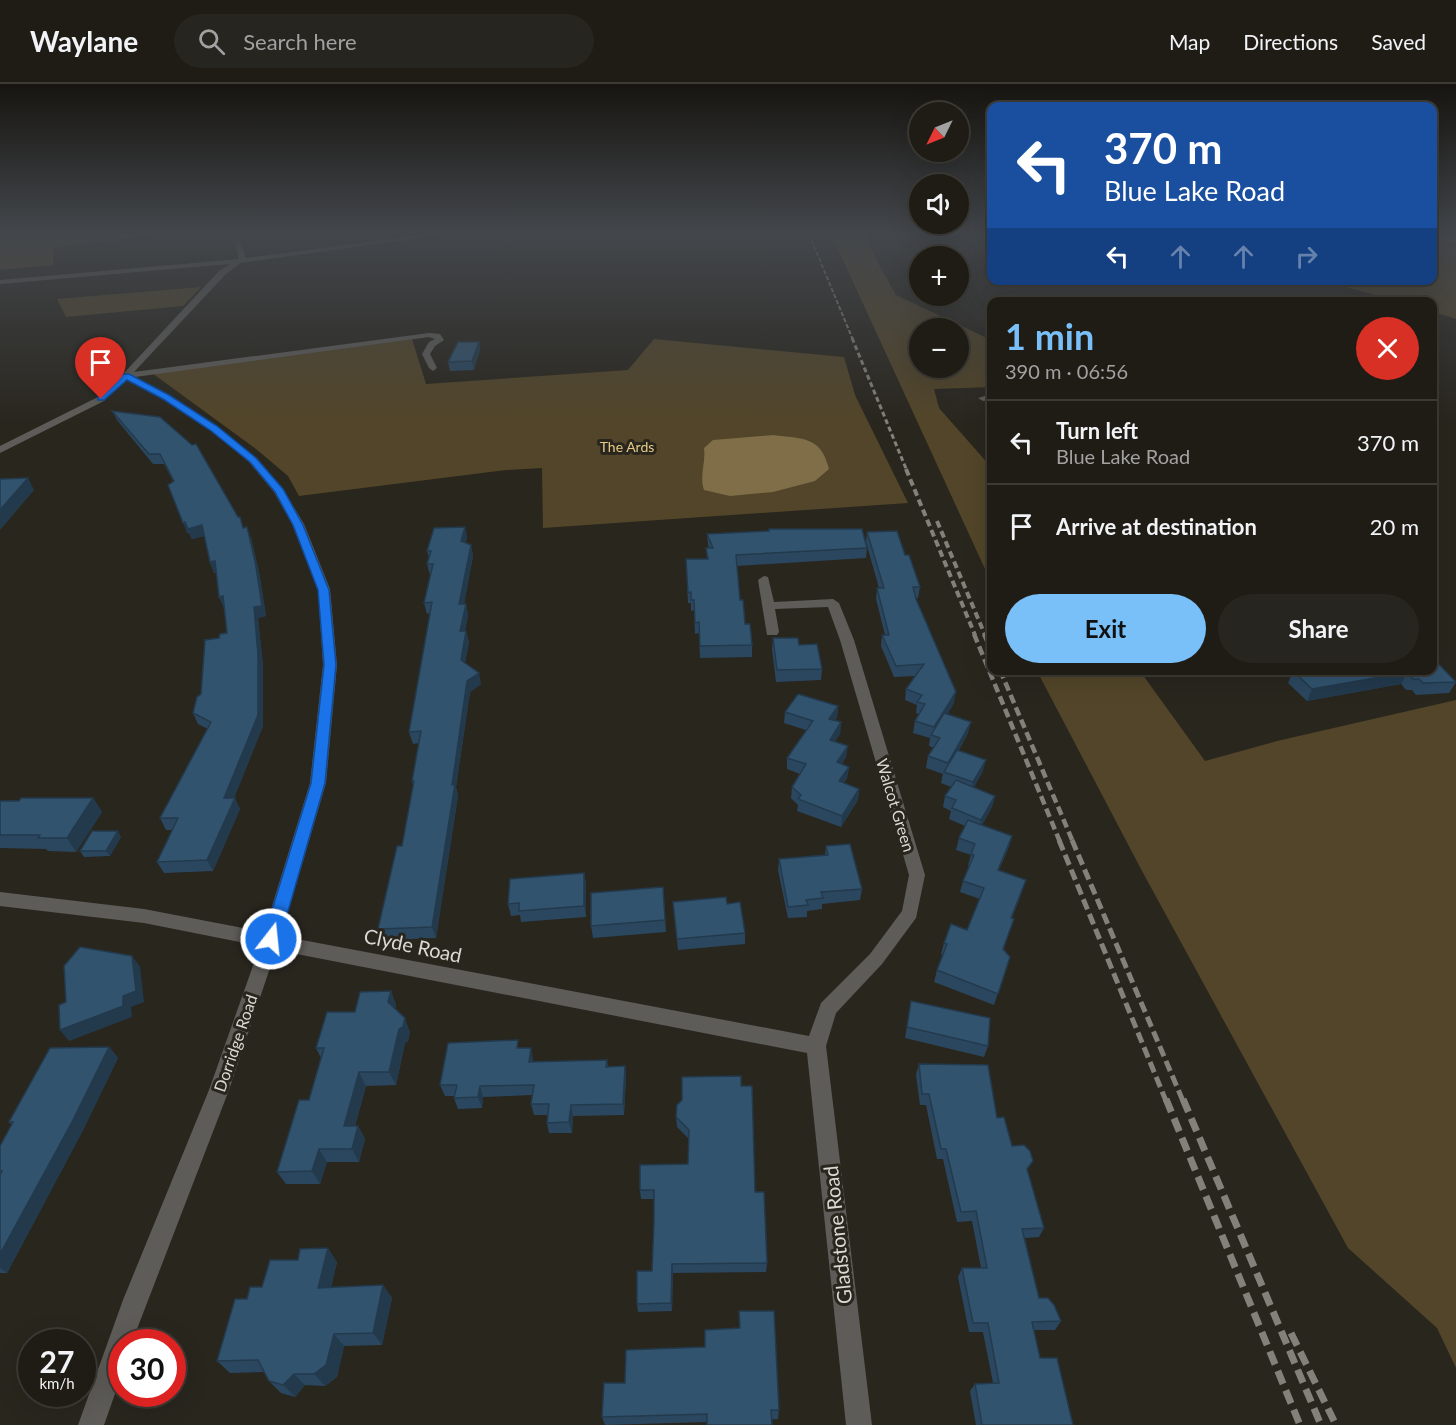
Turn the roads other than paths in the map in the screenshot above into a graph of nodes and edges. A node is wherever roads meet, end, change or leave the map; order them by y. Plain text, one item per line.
1 (200, 297) edge
2 (432, 368) dead end
3 (126, 376) junction
4 (0, 450) edge
5 (764, 580) dead end
6 (768, 606) junction
7 (772, 632) dead end
8 (0, 899) edge
9 (271, 939) junction
10 (816, 1046) junction
11 (91, 1425) edge
12 (859, 1425) edge

1 - 3 street
2 - 3 street
3 - 4 street
3 - 9 street, Dorridge Road
5 - 6 street
6 - 7 street
6 - 10 street, Walcot Green
8 - 9 street, Clyde Road
9 - 10 street, Clyde Road
9 - 11 street, Dorridge Road
10 - 12 street, Gladstone Road

